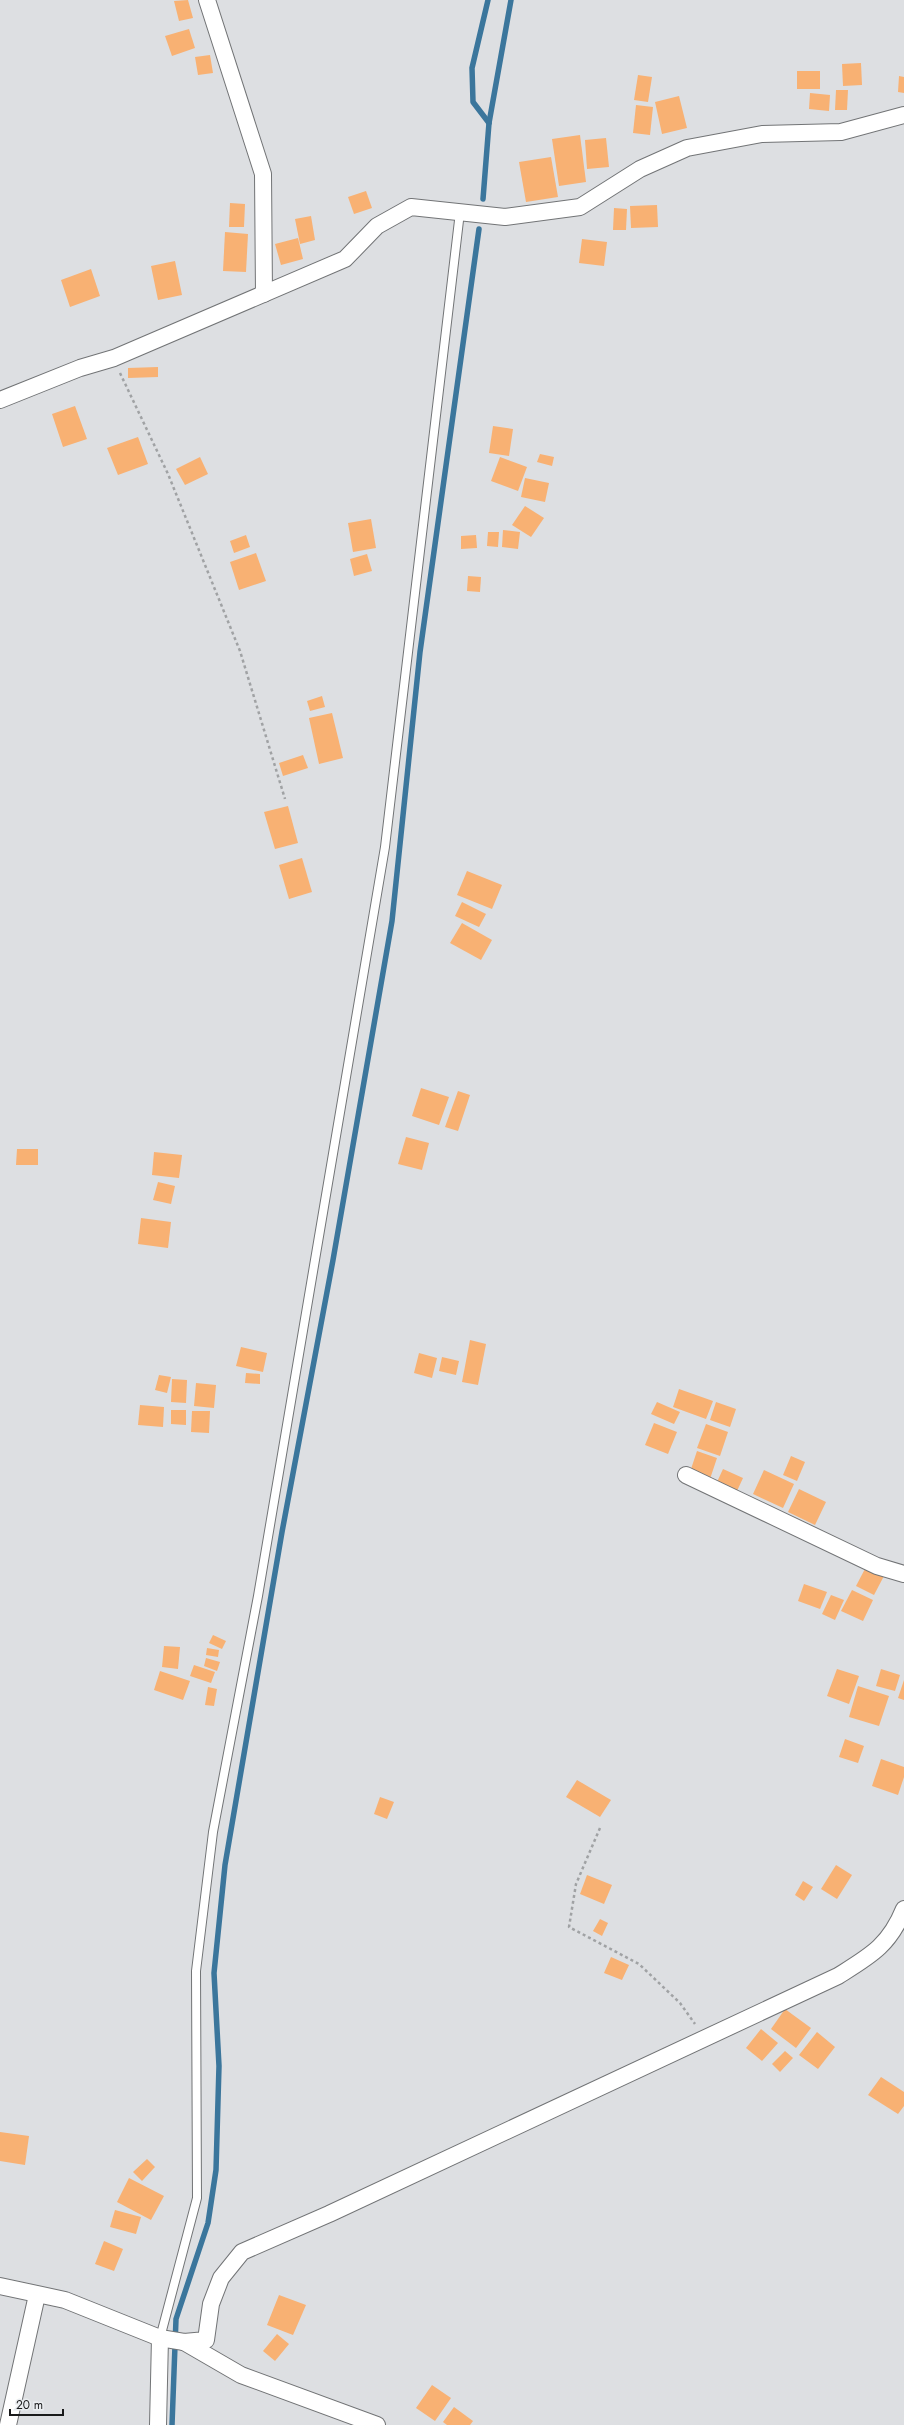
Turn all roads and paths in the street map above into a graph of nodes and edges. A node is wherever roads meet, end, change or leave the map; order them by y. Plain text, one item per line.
1 (207, 0) edge
2 (904, 115) edge
3 (460, 212) junction
4 (264, 294) junction
5 (114, 358) junction
6 (0, 400) edge
7 (285, 799) dead end
8 (686, 1475) dead end
9 (904, 1574) edge
10 (600, 1828) dead end
11 (904, 1909) edge
12 (706, 2039) junction
13 (0, 2286) edge
14 (37, 2295) junction
15 (160, 2338) junction
16 (184, 2342) junction
17 (8, 2425) edge
18 (158, 2425) edge
19 (377, 2425) edge

1 - 4 street
2 - 3 street
3 - 4 street
3 - 15 lane
4 - 5 street
5 - 6 street
5 - 7 path
8 - 9 street
10 - 12 path
11 - 12 street
12 - 16 street
13 - 14 street
14 - 15 street
14 - 17 street
15 - 16 street
15 - 18 street
16 - 19 street

